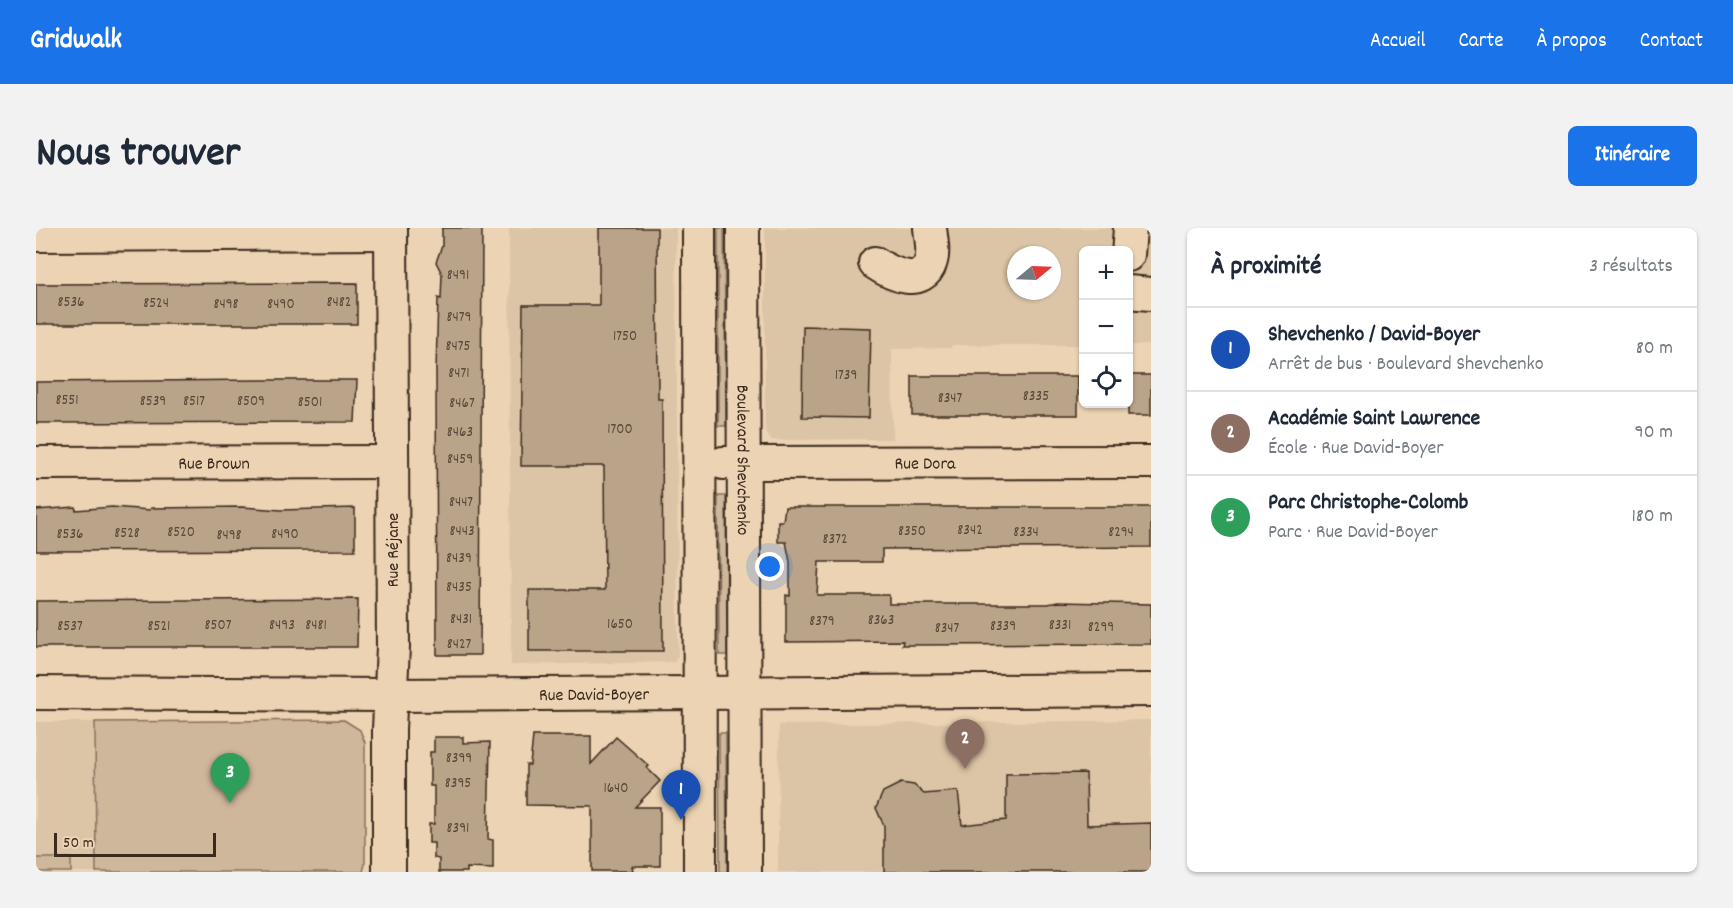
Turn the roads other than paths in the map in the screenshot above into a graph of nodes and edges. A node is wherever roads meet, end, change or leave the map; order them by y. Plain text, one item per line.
1 (699, 228) edge
2 (743, 228) edge
3 (930, 228) edge
4 (1113, 228) edge
5 (1130, 228) edge
6 (391, 231) edge
7 (36, 235) edge
8 (1113, 246) edge
9 (1129, 246) edge
10 (875, 263) dead end
11 (1133, 292) edge
12 (1151, 294) edge
13 (392, 462) junction
14 (699, 462) junction
15 (1151, 462) edge
16 (36, 463) edge
17 (744, 463) junction
18 (1151, 690) edge
19 (700, 692) junction
20 (745, 692) junction
21 (36, 693) edge
22 (390, 695) junction
23 (389, 872) edge
24 (700, 872) edge
25 (745, 872) edge

1 - 14 street
2 - 17 street, Boulevard Shevchenko
3 - 10 street
4 - 8 street
5 - 9 street
6 - 7 street
6 - 13 street, Rue Réjane
11 - 12 street
13 - 16 street, Rue Brown
13 - 22 street, Rue Réjane
14 - 17 street, Rue Dora
14 - 19 street
15 - 17 street, Rue Dora
17 - 20 street, Boulevard Shevchenko
18 - 20 street, Rue David-Boyer
19 - 20 street, Rue David-Boyer
19 - 22 street, Rue David-Boyer
19 - 24 street
20 - 25 street, Boulevard Shevchenko
21 - 22 street, Rue David-Boyer
22 - 23 street, Rue Réjane

